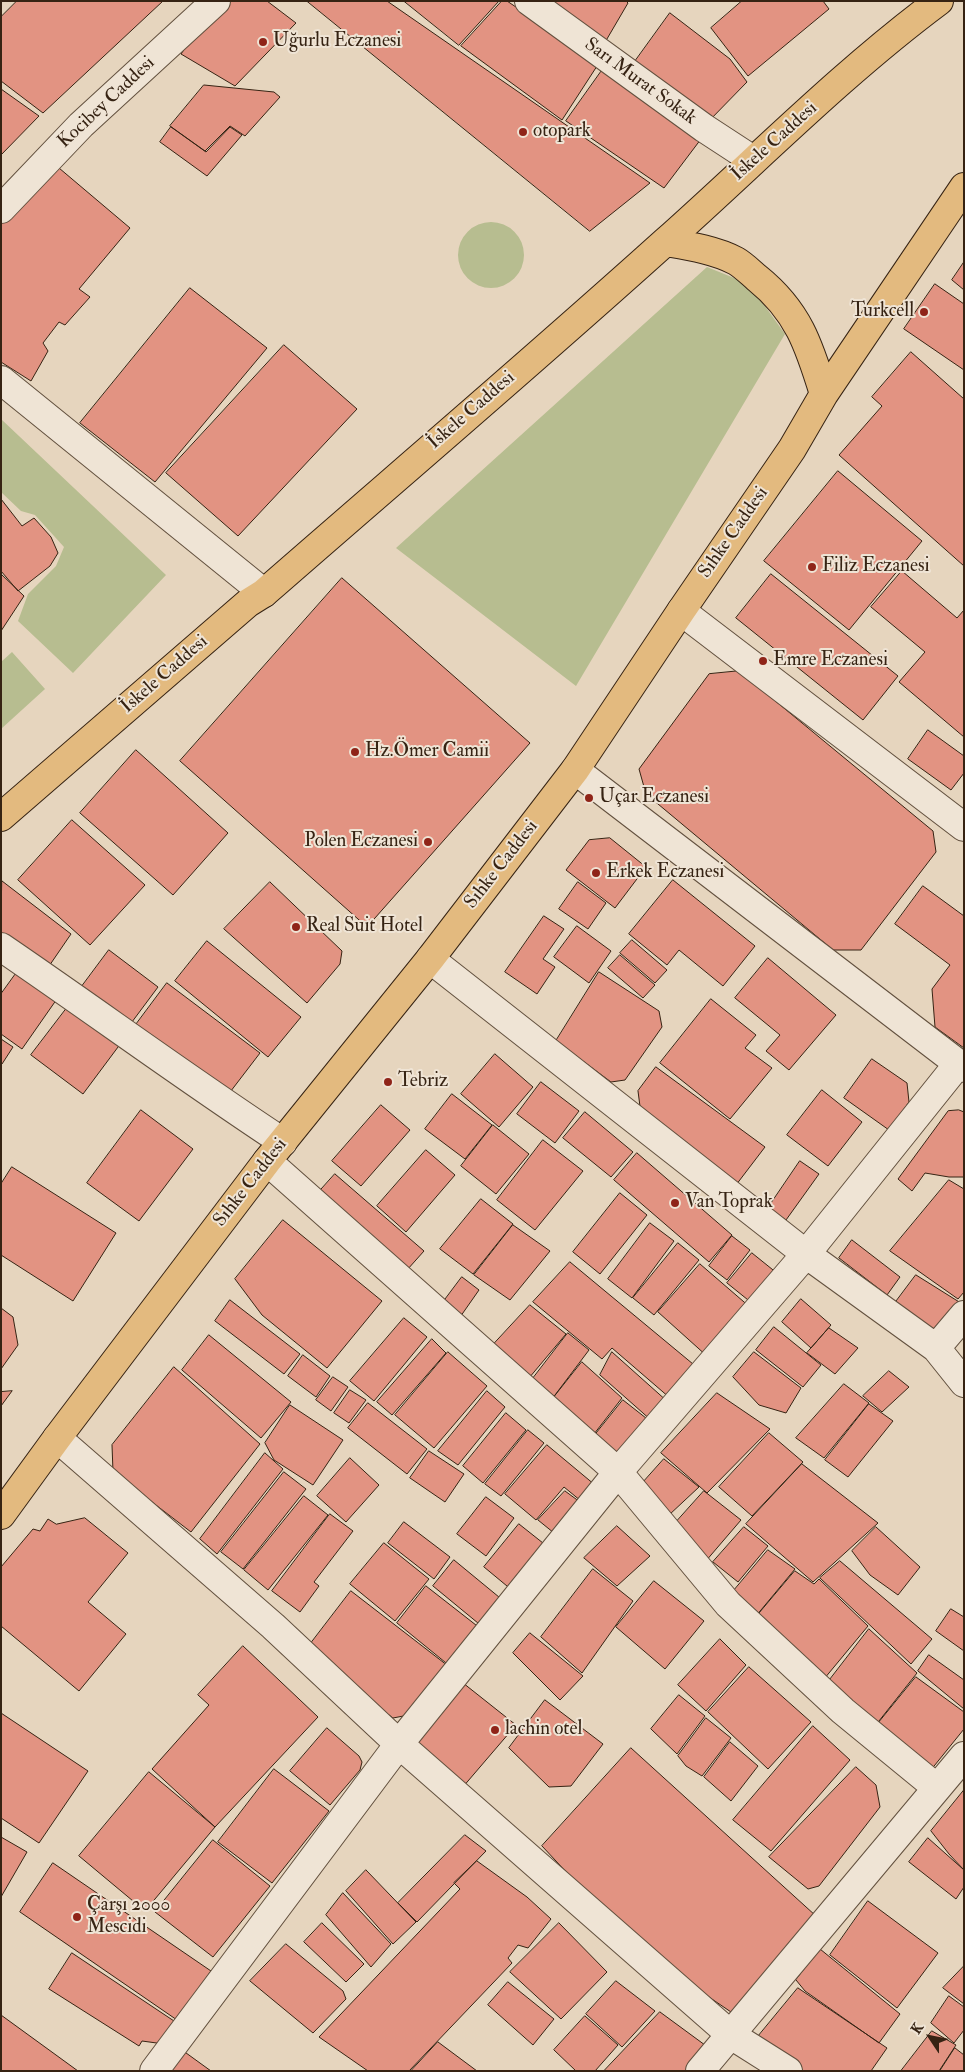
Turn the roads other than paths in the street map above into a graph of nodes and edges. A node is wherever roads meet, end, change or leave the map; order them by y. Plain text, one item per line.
1 (194, 1) edge
2 (216, 1) edge
3 (529, 1) edge
4 (939, 1) edge
5 (753, 160) junction
6 (964, 187) edge
7 (1, 188) edge
8 (1, 209) edge
9 (666, 242) junction
10 (1, 380) edge
11 (824, 394) junction
12 (1, 397) edge
13 (256, 598) junction
14 (681, 611) junction
15 (575, 770) junction
16 (1, 816) edge
17 (964, 827) edge
18 (1, 946) edge
19 (430, 959) junction
20 (961, 1066) edge
21 (275, 1152) junction
22 (806, 1254) junction
23 (964, 1315) edge
24 (936, 1348) junction
25 (964, 1384) edge
26 (57, 1438) junction
27 (618, 1472) junction
28 (1, 1515) edge
29 (399, 1744) junction
30 (964, 1756) edge
31 (937, 1788) junction
32 (731, 2035) junction
33 (154, 2071) edge
34 (700, 2071) edge
35 (788, 2071) edge

1 - 7 street, Kocibey Caddesi
2 - 8 street, Kocibey Caddesi
3 - 5 street, Sarı Murat Sokak
4 - 5 main road, İskele Caddesi
5 - 9 main road, İskele Caddesi
6 - 11 main road, Sıhke Caddesi
9 - 11 main road
9 - 13 main road, İskele Caddesi
10 - 13 street
11 - 14 main road, Sıhke Caddesi
12 - 13 street
13 - 16 main road, İskele Caddesi
14 - 15 main road, Sıhke Caddesi
14 - 17 street
15 - 19 main road, Sıhke Caddesi
15 - 20 street
18 - 21 street
19 - 21 main road, Sıhke Caddesi
19 - 22 street
20 - 22 street
21 - 26 main road, Sıhke Caddesi
21 - 27 street
22 - 24 street
22 - 27 street
23 - 24 street
24 - 25 street
26 - 28 main road, Sıhke Caddesi
26 - 29 street
27 - 29 street
27 - 31 street
29 - 32 street
29 - 33 street
30 - 31 street
31 - 32 street
32 - 34 street
32 - 35 street

